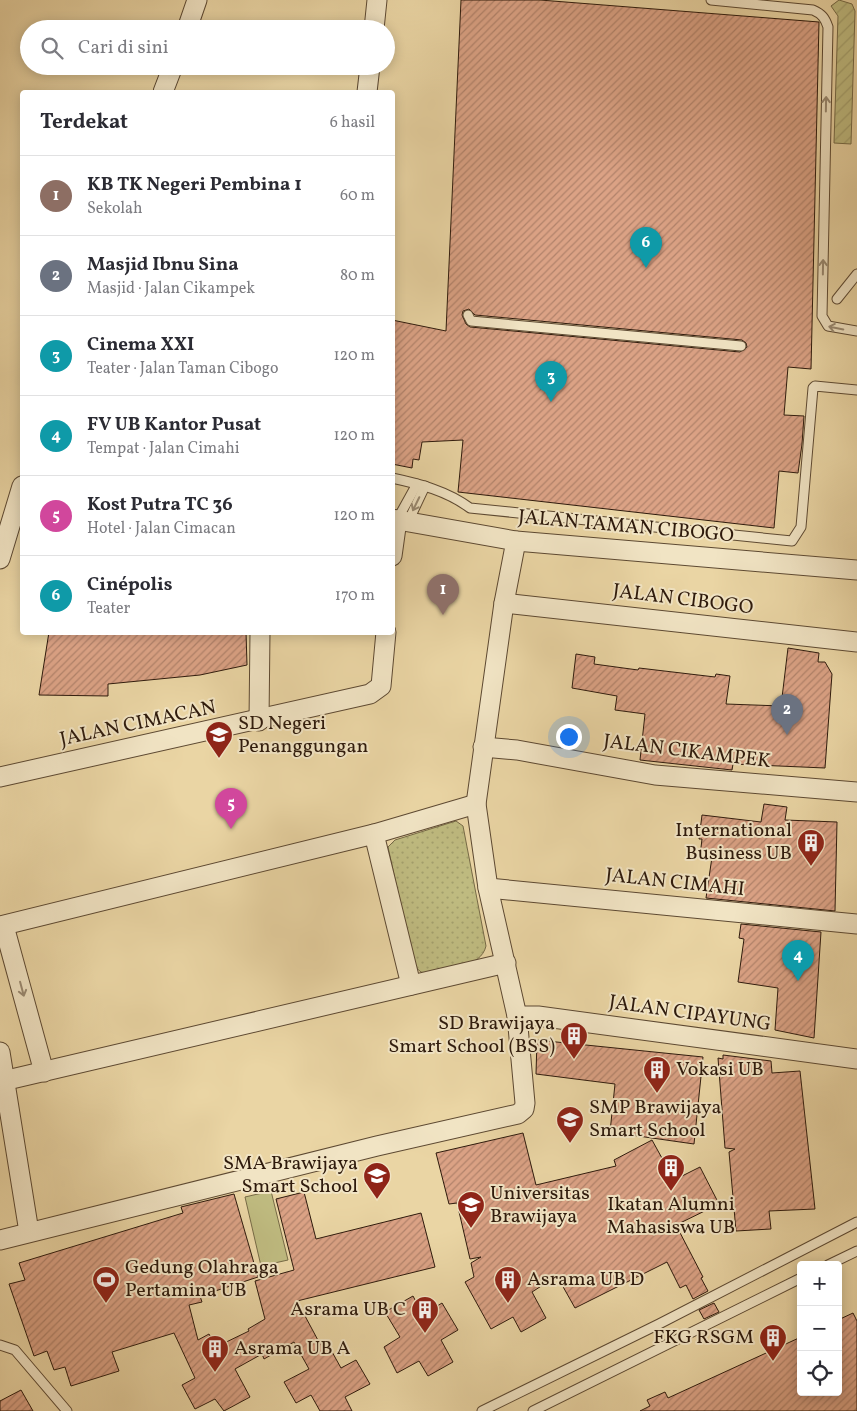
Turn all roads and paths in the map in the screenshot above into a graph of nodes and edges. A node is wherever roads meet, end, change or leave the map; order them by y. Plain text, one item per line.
1 (197, 0) edge
2 (377, 0) edge
3 (710, 0) edge
4 (190, 20) edge
5 (375, 20) edge
6 (170, 75) edge
7 (369, 75) edge
8 (164, 90) edge
9 (367, 90) edge
10 (857, 274) edge
11 (837, 299) dead end
12 (468, 315) dead end
13 (857, 331) edge
14 (741, 346) dead end
15 (857, 390) edge
16 (395, 479) edge
17 (421, 485) junction
18 (20, 493) edge
19 (399, 520) edge
20 (395, 541) edge
21 (516, 541) junction
22 (0, 559) edge
23 (857, 570) edge
24 (504, 603) junction
25 (260, 635) edge
26 (386, 635) edge
27 (857, 642) edge
28 (259, 721) junction
29 (483, 748) junction
30 (0, 778) edge
31 (857, 792) edge
32 (476, 804) junction
33 (374, 834) junction
34 (488, 888) junction
35 (857, 924) edge
36 (2, 926) edge
37 (506, 963) junction
38 (410, 985) junction
39 (517, 1016) junction
40 (0, 1052) edge
41 (857, 1059) edge
42 (44, 1072) junction
43 (3, 1081) junction
44 (857, 1222) edge
45 (29, 1232) junction
46 (0, 1240) edge
47 (857, 1251) edge
48 (836, 1261) edge
49 (797, 1280) edge
50 (0, 1345) edge
51 (67, 1411) edge
52 (482, 1411) edge
53 (533, 1411) edge

1 - 4 street
2 - 5 street
13 -> 3 lane
6 - 8 street
7 - 9 street
10 - 11 lane
12 - 14 lane
15 - 17 lane
16 - 17 lane
17 - 19 lane
18 - 22 street
19 - 20 street
19 - 21 street, JALAN TAMAN CIBOGO
21 - 23 street, JALAN TAMAN CIBOGO
21 - 24 street
24 - 27 street, JALAN CIBOGO
24 - 29 street
25 - 28 street
26 - 28 street, JALAN CIMACAN
28 - 30 street, JALAN CIMACAN
29 - 31 street, JALAN CIKAMPEK
29 - 32 street
32 - 33 street
32 - 34 street
33 - 36 street
33 - 38 street
34 - 35 street, JALAN CIMAHI
34 - 37 street
36 -> 42 street
37 - 38 street
37 - 39 street
38 - 42 street
39 - 41 street, JALAN CIPAYUNG
39 - 45 street
40 - 43 street
42 - 43 street
43 - 45 street
44 - 52 lane
45 - 46 street
47 - 48 lane
49 - 53 lane
50 - 51 lane

